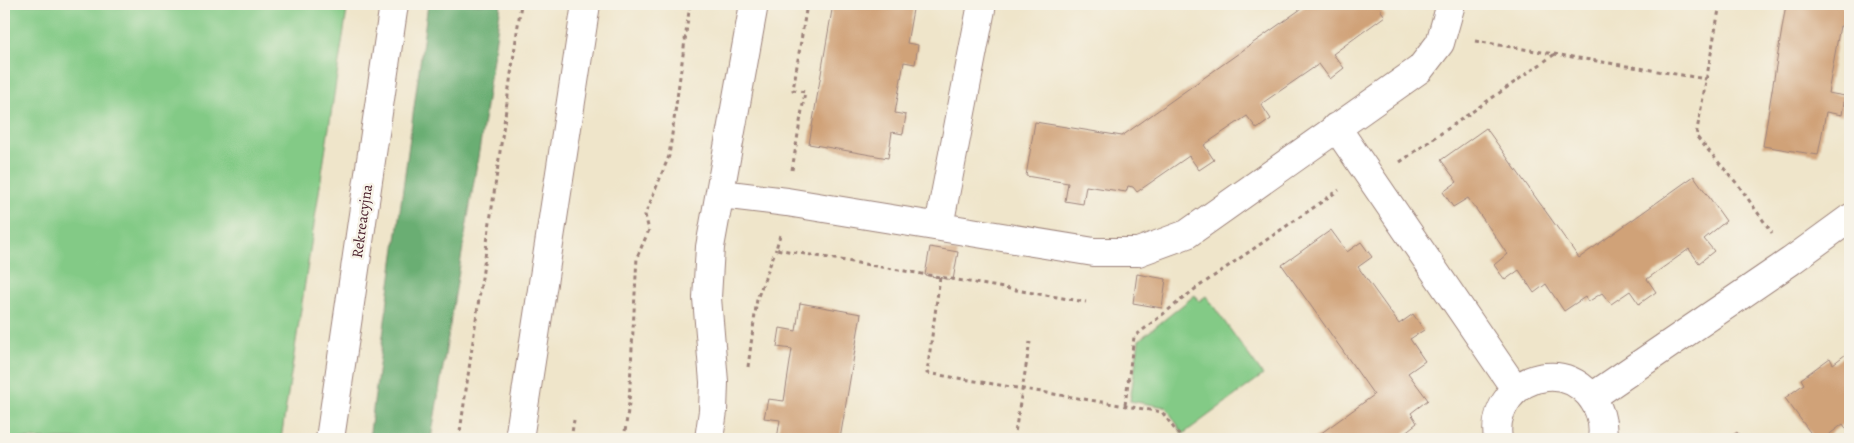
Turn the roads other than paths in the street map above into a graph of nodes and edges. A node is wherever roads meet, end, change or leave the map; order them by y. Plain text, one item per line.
1 (394, 4) edge
2 (586, 4) edge
3 (754, 4) edge
4 (982, 4) edge
5 (1451, 4) edge
6 (1336, 127) junction
7 (721, 194) junction
8 (1850, 218) edge
9 (939, 226) junction
10 (1516, 390) junction
11 (1592, 398) junction
12 (330, 439) edge
13 (519, 439) edge
14 (709, 439) edge
15 (1498, 439) edge
16 (1602, 439) edge

1 - 12 street, Rekreacyjna
2 - 13 street
3 - 7 street
4 - 9 street
5 - 6 street
6 - 9 street
6 - 10 street
7 - 9 street
7 - 14 street
8 - 11 street
10 - 11 street
10 - 15 street
11 - 16 street

